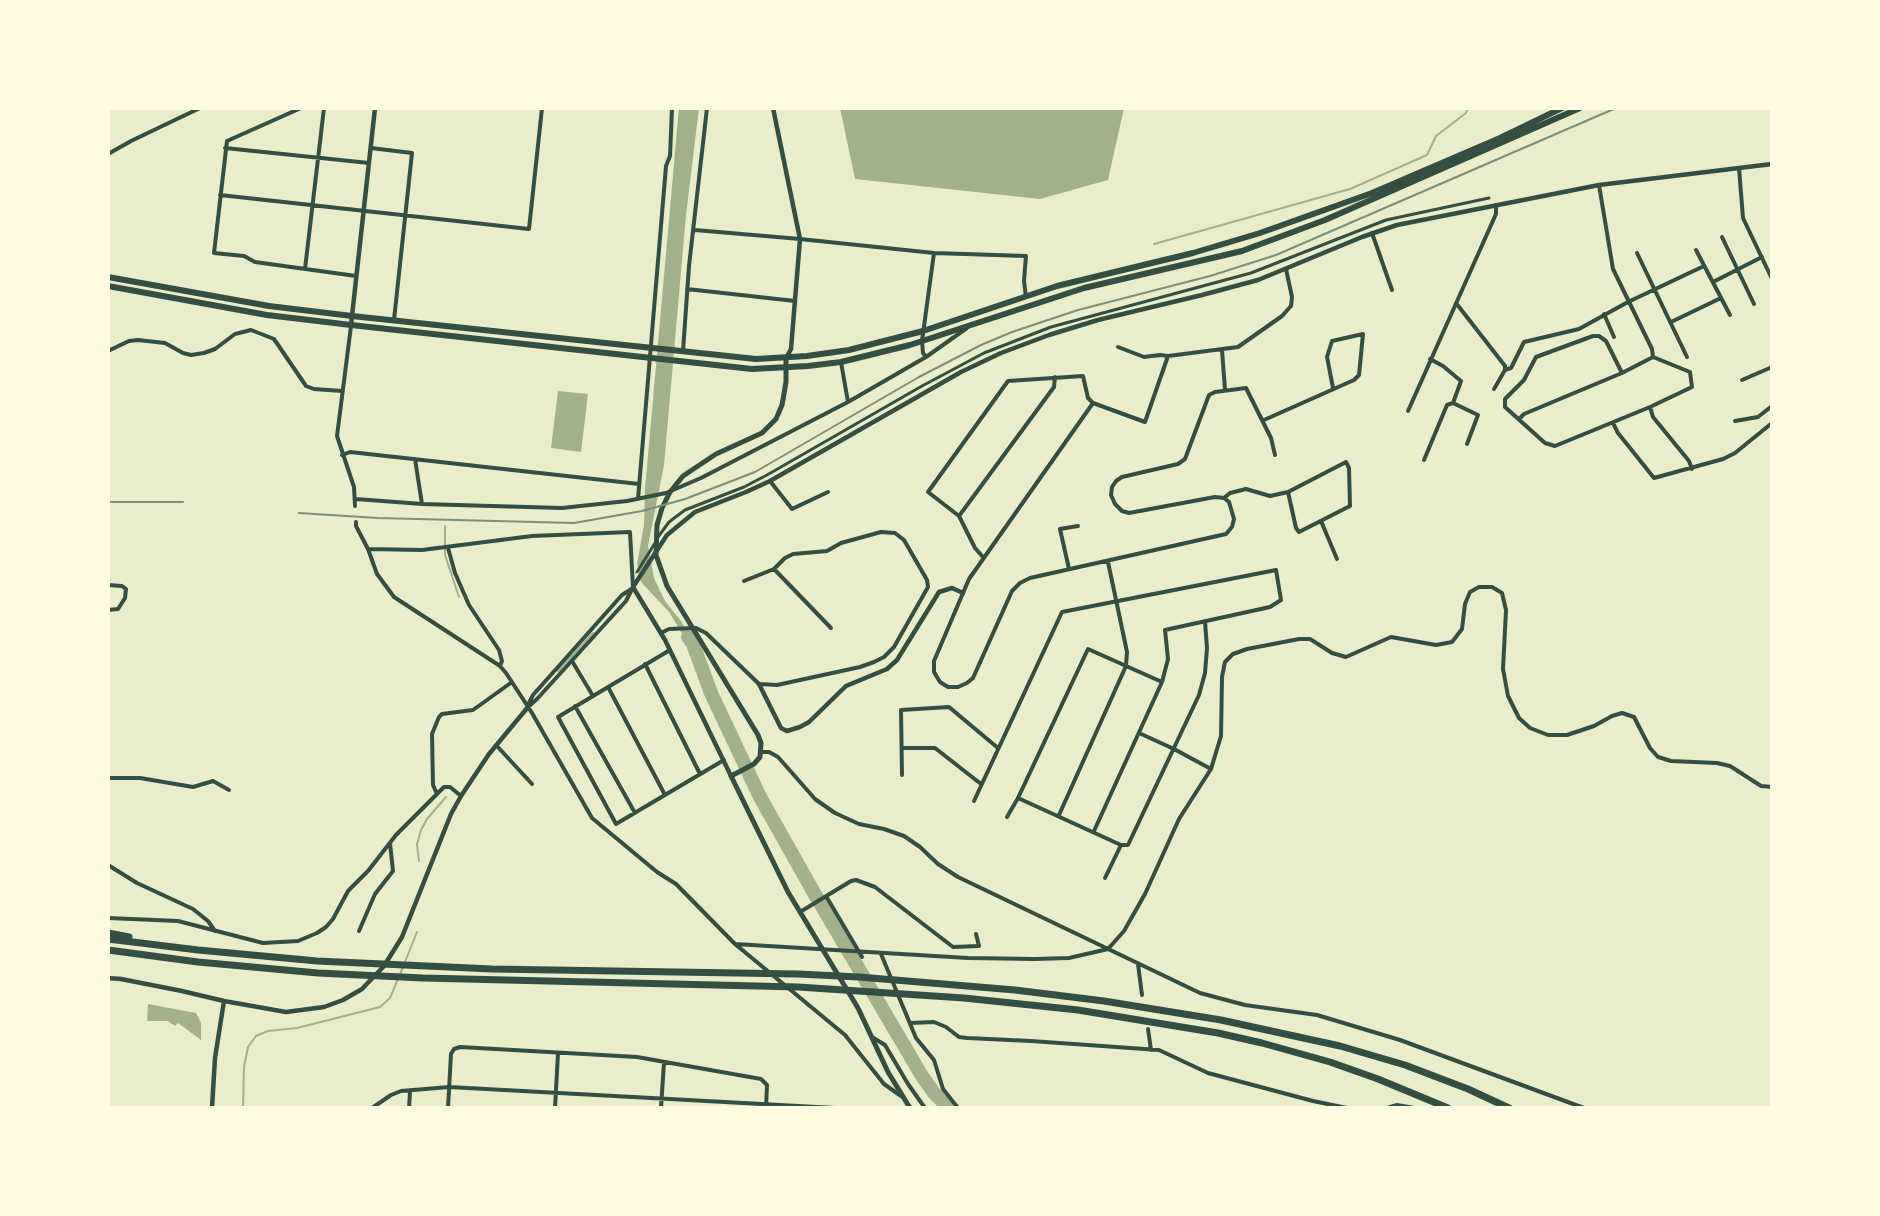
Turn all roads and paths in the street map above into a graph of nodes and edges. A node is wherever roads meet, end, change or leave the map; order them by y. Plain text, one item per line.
1 (200, 108) edge
2 (301, 108) edge
3 (324, 108) edge
4 (375, 108) edge
5 (543, 108) edge
6 (672, 108) edge
7 (707, 108) edge
8 (773, 108) edge
9 (1562, 108) edge
10 (1580, 108) edge
11 (225, 148) junction
12 (370, 148) junction
13 (108, 154) edge
14 (319, 157) junction
15 (369, 163) junction
16 (1772, 164) edge
17 (1739, 168) junction
18 (1599, 185) junction
19 (220, 195) junction
20 (1489, 198) dead end
21 (1496, 204) junction
22 (313, 206) junction
23 (363, 212) junction
24 (405, 216) junction
25 (695, 230) junction
26 (1372, 233) junction
27 (1722, 237) dead end
28 (800, 239) junction
29 (1696, 250) dead end
30 (1637, 253) dead end
31 (934, 254) junction
32 (1762, 257) junction
33 (1704, 266) junction
34 (305, 269) junction
35 (1286, 269) junction
36 (1737, 270) junction
37 (356, 276) junction
38 (108, 277) edge
39 (1772, 279) edge
40 (1713, 282) junction
41 (108, 286) edge
42 (1655, 289) junction
43 (687, 290) junction
44 (1392, 290) dead end
45 (1026, 297) junction
46 (1721, 298) junction
47 (795, 301) junction
48 (1628, 302) junction
49 (1456, 303) junction
50 (1754, 304) dead end
51 (1604, 315) junction
52 (1730, 315) dead end
53 (352, 316) junction
54 (394, 320) junction
55 (1671, 322) junction
56 (351, 325) junction
57 (968, 326) junction
58 (923, 331) junction
59 (1614, 337) dead end
60 (922, 341) junction
61 (1119, 347) dead end
62 (652, 349) junction
63 (1222, 350) junction
64 (108, 351) edge
65 (681, 351) junction
66 (1168, 356) junction
67 (926, 357) junction
68 (1653, 357) junction
69 (1687, 357) dead end
70 (651, 358) junction
71 (786, 358) junction
72 (1430, 359) junction
73 (841, 362) junction
74 (1772, 367) edge
75 (786, 368) junction
76 (1505, 370) junction
77 (1622, 373) junction
78 (1055, 377) junction
79 (1742, 380) dead end
80 (1333, 388) junction
81 (1494, 389) dead end
82 (1225, 390) junction
83 (342, 391) junction
84 (848, 402) junction
85 (1093, 403) junction
86 (1453, 403) junction
87 (1772, 406) edge
88 (1650, 407) junction
89 (1408, 411) dead end
90 (1519, 419) junction
91 (1264, 420) junction
92 (1735, 421) dead end
93 (1613, 423) junction
94 (1772, 423) edge
95 (1467, 444) dead end
96 (342, 454) junction
97 (1275, 455) dead end
98 (415, 459) junction
99 (1424, 460) dead end
100 (1692, 469) junction
101 (770, 481) junction
102 (639, 484) junction
103 (828, 492) dead end
104 (1288, 492) junction
105 (640, 498) junction
106 (1224, 498) junction
107 (356, 500) junction
108 (422, 504) junction
109 (355, 506) dead end
110 (959, 516) junction
111 (1321, 521) junction
112 (356, 522) dead end
113 (1078, 526) dead end
114 (448, 548) junction
115 (368, 549) junction
116 (983, 557) junction
117 (1337, 559) dead end
118 (1108, 561) junction
119 (774, 569) junction
120 (1069, 569) junction
121 (637, 572) dead end
122 (744, 581) dead end
123 (108, 585) edge
124 (633, 587) junction
125 (963, 593) junction
126 (1117, 601) junction
127 (108, 610) edge
128 (1205, 622) junction
129 (831, 628) dead end
130 (664, 632) junction
131 (670, 650) junction
132 (572, 661) junction
133 (645, 664) junction
134 (500, 666) junction
135 (1126, 666) junction
136 (512, 682) junction
137 (1162, 682) junction
138 (759, 684) junction
139 (608, 687) junction
140 (593, 696) junction
141 (575, 706) junction
142 (528, 707) junction
143 (1139, 734) junction
144 (496, 745) junction
145 (902, 748) junction
146 (998, 748) junction
147 (1173, 749) junction
148 (760, 752) junction
149 (724, 760) junction
150 (1210, 769) junction
151 (700, 774) junction
152 (734, 775) junction
153 (902, 775) dead end
154 (108, 778) edge
155 (532, 784) dead end
156 (981, 784) junction
157 (1772, 787) edge
158 (229, 789) dead end
159 (438, 794) junction
160 (665, 795) junction
161 (461, 796) junction
162 (1018, 798) junction
163 (974, 801) dead end
164 (635, 813) junction
165 (1059, 815) junction
166 (1007, 817) dead end
167 (1094, 831) junction
168 (390, 843) junction
169 (1121, 845) junction
170 (108, 865) edge
171 (1105, 878) dead end
172 (825, 897) junction
173 (802, 911) junction
174 (108, 918) edge
175 (359, 931) dead end
176 (215, 932) junction
177 (108, 933) edge
178 (976, 934) dead end
179 (108, 939) edge
180 (735, 944) junction
181 (171, 947) junction
182 (1108, 949) junction
183 (108, 950) edge
184 (823, 950) junction
185 (857, 952) junction
186 (881, 954) junction
187 (862, 957) dead end
188 (1138, 964) junction
189 (108, 978) edge
190 (1142, 995) dead end
191 (224, 1001) junction
192 (910, 1023) junction
193 (1148, 1029) dead end
194 (872, 1037) junction
195 (1151, 1050) junction
196 (558, 1053) junction
197 (664, 1062) junction
198 (449, 1087) junction
199 (410, 1092) junction
200 (555, 1093) junction
201 (902, 1096) junction
202 (662, 1098) junction
203 (766, 1106) edge
204 (212, 1108) edge
205 (372, 1108) edge
206 (410, 1108) edge
207 (448, 1108) edge
208 (555, 1108) edge
209 (661, 1108) edge
210 (835, 1108) edge
211 (910, 1108) edge
212 (925, 1108) edge
213 (958, 1108) edge
214 (1347, 1108) edge
215 (1387, 1108) edge
216 (1414, 1108) edge
217 (1448, 1108) edge
218 (1509, 1108) edge
219 (1584, 1108) edge

1 - 13 street
2 - 11 street
3 - 14 street
4 - 12 street
5 - 24 street
6 - 62 street
7 - 25 street
8 - 28 street
9 - 45 highway
10 - 57 highway
11 - 14 street
11 - 19 street
12 - 15 street
12 - 24 street
14 - 15 street
14 - 22 street
15 - 23 street
16 - 17 street
17 - 18 street
17 - 32 street
18 - 21 street
18 - 48 street
19 - 22 street
19 - 34 street
20 - 121 street
21 - 26 street
21 - 49 street
22 - 23 street
22 - 34 street
23 - 24 street
23 - 37 street
24 - 54 street
25 - 28 street
25 - 43 street
26 - 35 street
26 - 44 street
27 - 36 street
28 - 31 street
28 - 47 street
29 - 33 street
30 - 42 street
31 - 45 street
31 - 58 street
32 - 36 street
32 - 39 street
33 - 40 street
33 - 42 street
34 - 37 street
35 - 63 street
35 - 101 street
36 - 40 street
36 - 50 street
37 - 53 street
38 - 53 highway
40 - 46 street
41 - 56 highway
42 - 48 street
42 - 55 street
43 - 47 street
43 - 65 street
45 - 58 highway
46 - 52 street
46 - 55 street
47 - 71 street
48 - 51 street
48 - 68 street
49 - 72 street
49 - 76 street
51 - 59 street
51 - 76 street
53 - 54 highway
53 - 56 street
54 - 62 highway
55 - 69 street
56 - 70 highway
56 - 83 street
57 - 60 highway
57 - 67 street
58 - 60 street
58 - 71 highway
60 - 67 street
60 - 73 highway
61 - 66 street
62 - 65 highway
62 - 70 street
63 - 66 street
63 - 82 street
64 - 83 street
65 - 71 highway
66 - 85 street
67 - 84 street
68 - 77 street
68 - 88 street
70 - 75 highway
70 - 102 street
71 - 75 main road
72 - 86 street
72 - 89 street
73 - 75 highway
73 - 84 street
74 - 79 street
75 - 148 main road
76 - 81 street
77 - 90 street
77 - 90 street
78 - 85 street
78 - 110 street
78 - 110 street
80 - 80 street
80 - 91 street
82 - 91 street
82 - 106 street
83 - 96 street
84 - 105 street
85 - 116 street
86 - 95 street
86 - 99 street
87 - 92 street
88 - 93 street
88 - 100 street
90 - 93 street
91 - 97 street
93 - 100 street
94 - 100 street
96 - 98 street
96 - 107 street
98 - 102 street
98 - 108 street
101 - 103 street
101 - 124 street
102 - 105 street
104 - 106 street
104 - 111 street
104 - 111 street
105 - 108 street
106 - 118 street
107 - 108 street
107 - 109 street
110 - 116 street
111 - 117 street
112 - 115 street
113 - 120 street
114 - 115 street
114 - 124 street
114 - 134 street
115 - 134 street
116 - 125 street
118 - 120 street
118 - 126 street
119 - 122 street
119 - 129 street
119 - 138 street
120 - 125 street
123 - 127 street
124 - 130 street
124 - 132 street
124 - 142 street
125 - 138 street
126 - 128 street
126 - 135 street
126 - 146 street
128 - 137 street
128 - 147 street
130 - 131 street
130 - 138 street
131 - 133 street
131 - 149 street
132 - 140 street
132 - 142 street
133 - 139 street
133 - 151 street
134 - 136 street
135 - 137 street
135 - 162 street
135 - 165 street
136 - 142 street
136 - 159 street
137 - 143 street
139 - 140 street
139 - 160 street
140 - 141 street
141 - 164 street
141 - 164 street
142 - 144 street
142 - 180 street
143 - 147 street
143 - 167 street
144 - 155 street
144 - 161 street
145 - 146 street
145 - 153 street
145 - 156 street
146 - 156 street
147 - 150 street
147 - 169 street
148 - 152 main road
148 - 182 street
149 - 151 street
149 - 152 street
150 - 157 street
150 - 182 street
151 - 160 street
152 - 173 main road
154 - 158 street
156 - 163 street
159 - 161 street
159 - 168 street
160 - 164 street
161 - 191 street
162 - 165 street
162 - 166 street
165 - 167 street
167 - 169 street
168 - 175 street
168 - 176 street
169 - 171 street
170 - 176 street
172 - 173 street
172 - 178 street
172 - 185 street
173 - 184 main road
174 - 176 street
177 - 181 highway
179 - 181 highway
180 - 184 street
180 - 201 street
181 - 218 highway
182 - 186 street
182 - 188 street
183 - 217 highway
184 - 185 street
184 - 194 main road
185 - 186 street
185 - 187 street
186 - 192 street
188 - 190 street
188 - 219 street
189 - 191 street
191 - 204 street
192 - 195 street
192 - 213 street
193 - 195 street
194 - 201 main road
194 - 212 street
195 - 214 street
196 - 197 street
196 - 198 street
196 - 200 street
197 - 202 street
197 - 203 street
198 - 199 street
198 - 200 street
198 - 207 street
199 - 205 street
199 - 206 street
200 - 202 street
200 - 208 street
201 - 211 main road
202 - 203 street
202 - 209 street
203 - 210 street
215 - 216 street

